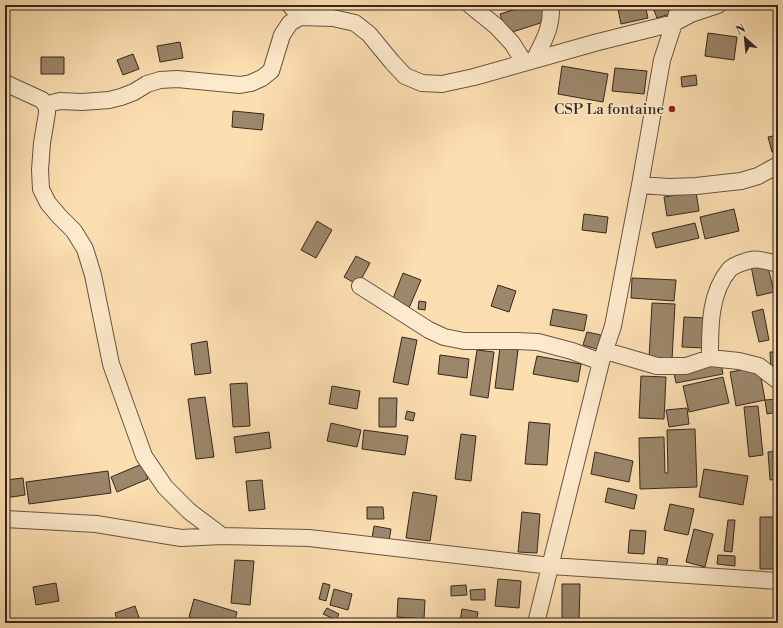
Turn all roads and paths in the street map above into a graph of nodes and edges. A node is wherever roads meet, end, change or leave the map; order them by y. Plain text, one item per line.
1 (290, 5) edge
2 (470, 5) edge
3 (551, 5) edge
4 (680, 5) edge
5 (718, 5) edge
6 (300, 17) junction
7 (674, 23) junction
8 (529, 61) junction
9 (5, 83) edge
10 (47, 107) junction
11 (778, 165) edge
12 (640, 185) junction
13 (778, 264) edge
14 (360, 286) dead end
15 (603, 357) junction
16 (710, 358) junction
17 (778, 381) edge
18 (5, 519) edge
19 (222, 536) junction
20 (551, 566) junction
21 (778, 581) edge
22 (536, 623) edge

1 - 6 street
2 - 8 street
3 - 8 street
4 - 7 street
5 - 7 street
6 - 8 street
6 - 10 street
7 - 8 street
7 - 12 street
9 - 10 street
10 - 19 street
11 - 12 street
12 - 15 street
13 - 16 street
14 - 15 street
15 - 16 street
15 - 20 street
16 - 17 street
18 - 19 street
19 - 20 street
20 - 21 street
20 - 22 street

